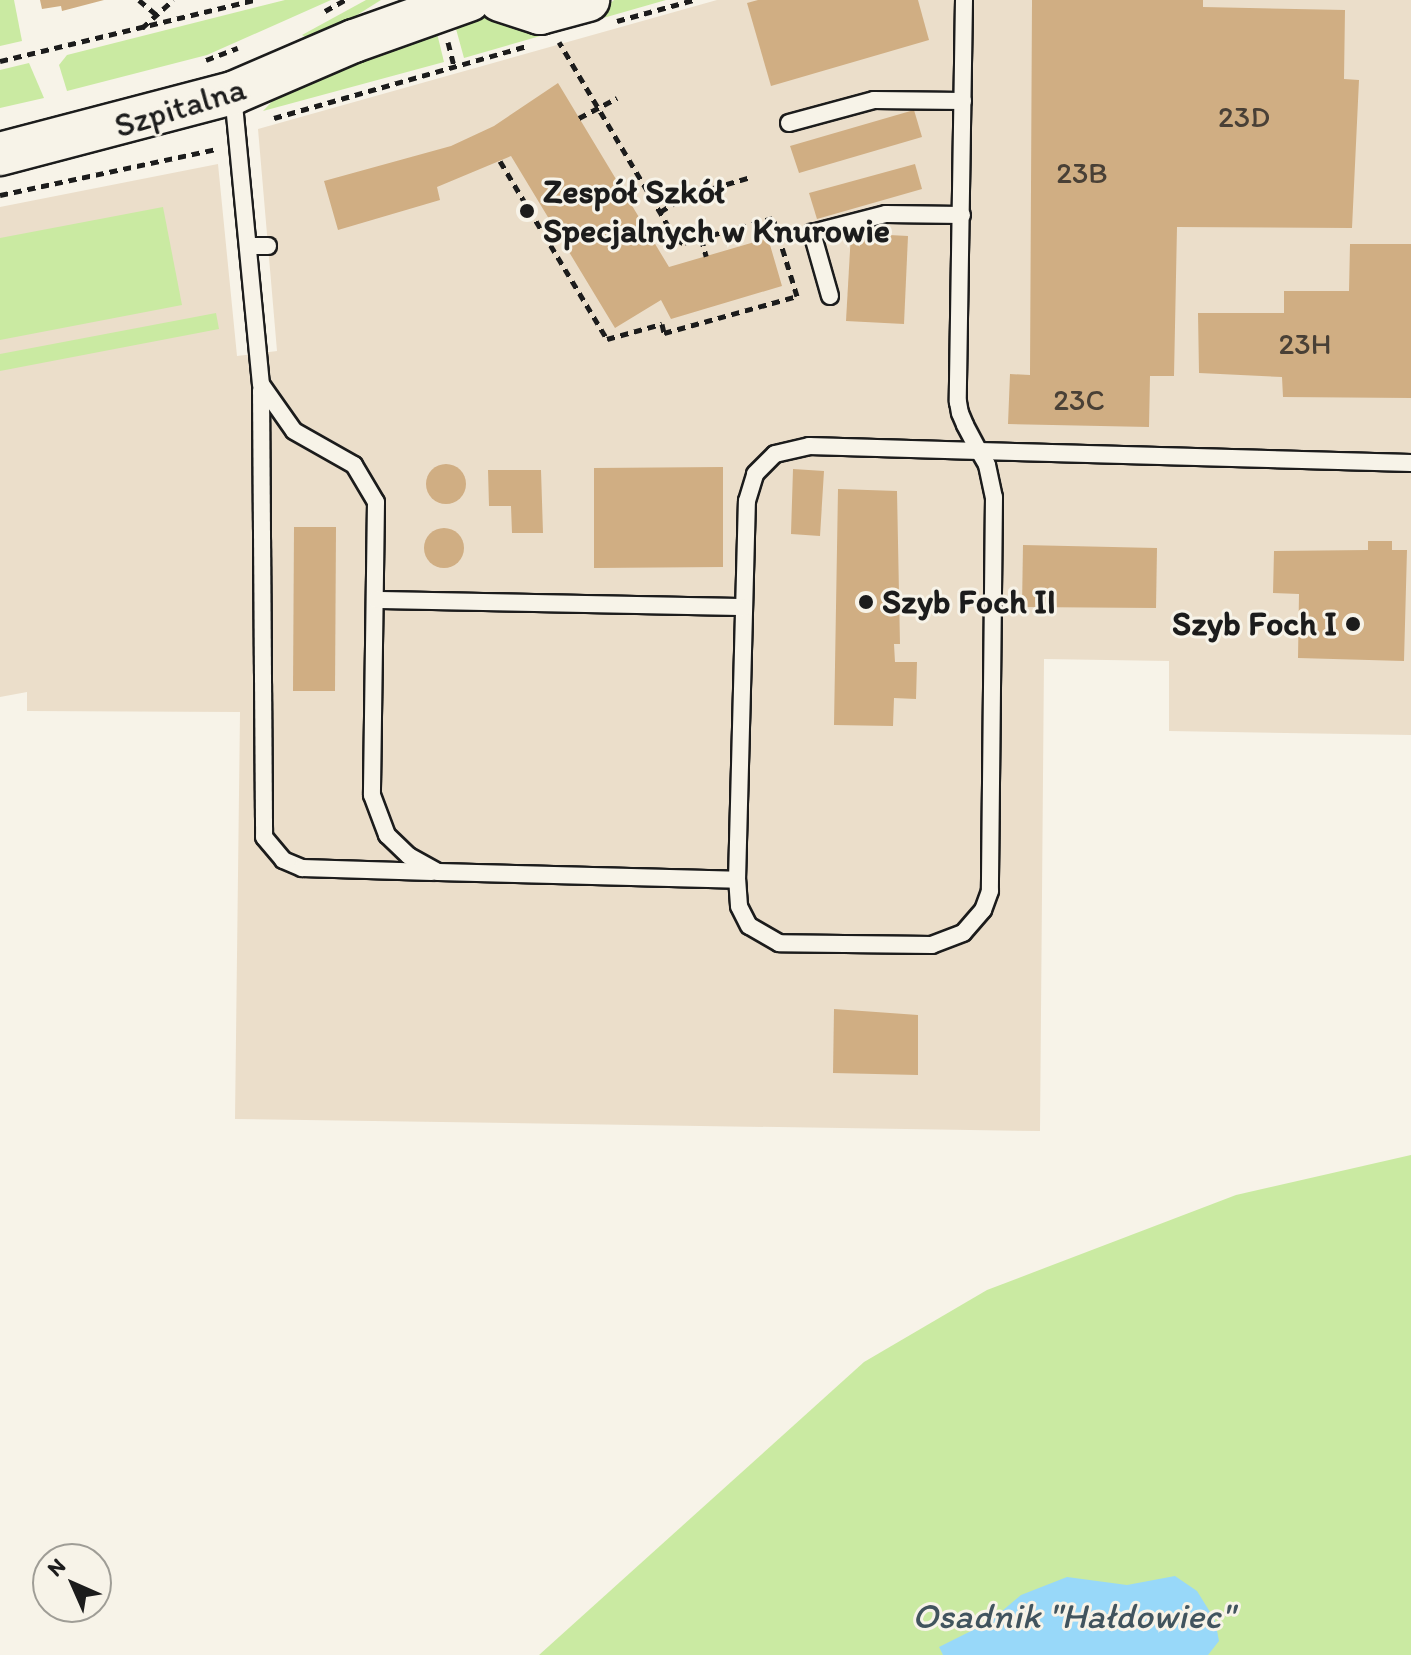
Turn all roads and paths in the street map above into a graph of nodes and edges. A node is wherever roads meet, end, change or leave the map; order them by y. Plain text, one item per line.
1 (139, 0) edge
2 (173, 0) edge
3 (255, 0) edge
4 (345, 0) edge
5 (398, 0) edge
6 (469, 0) edge
7 (500, 0) edge
8 (693, 0) edge
9 (964, 0) edge
10 (681, 2) edge
11 (158, 16) junction
12 (314, 16) dead end
13 (591, 19) edge
14 (138, 31) junction
15 (557, 38) junction
16 (354, 41) junction
17 (545, 41) dead end
18 (533, 44) dead end
19 (244, 46) dead end
20 (0, 61) edge
21 (200, 62) dead end
22 (233, 93) junction
23 (617, 98) dead end
24 (963, 101) junction
25 (599, 105) junction
26 (579, 118) dead end
27 (789, 123) dead end
28 (237, 135) junction
29 (0, 154) edge
30 (500, 161) dead end
31 (751, 177) dead end
32 (0, 195) edge
33 (660, 212) junction
34 (962, 215) junction
35 (701, 238) junction
36 (248, 246) junction
37 (268, 246) dead end
38 (706, 256) dead end
39 (830, 296) dead end
40 (261, 384) junction
41 (979, 451) junction
42 (1411, 463) edge
43 (376, 600) junction
44 (744, 607) junction
45 (438, 872) junction
46 (737, 880) junction

1 - 11 path
2 - 11 path
3 - 14 path
4 - 12 path
5 - 16 street, Szpitalna
6 - 16 street, Szpitalna
7 - 13 street
8 - 10 path
9 - 24 lane
10 - 13 path
11 - 14 path
13 - 15 path
14 - 20 path
15 - 17 path
15 - 25 path
16 - 22 street, Szpitalna
18 - 28 path
19 - 21 path
22 - 28 lane
22 - 29 street, Szpitalna
23 - 25 path
24 - 27 lane
24 - 34 lane
25 - 26 path
25 - 33 path
28 - 32 path
28 - 36 lane
30 - 35 path
31 - 33 path
33 - 35 path
34 - 39 lane
34 - 41 lane
35 - 38 path
36 - 37 lane
36 - 40 lane
40 - 43 lane
40 - 45 lane
41 - 42 lane
41 - 44 lane
41 - 46 lane
43 - 44 lane
43 - 45 lane
44 - 46 lane
45 - 46 lane

